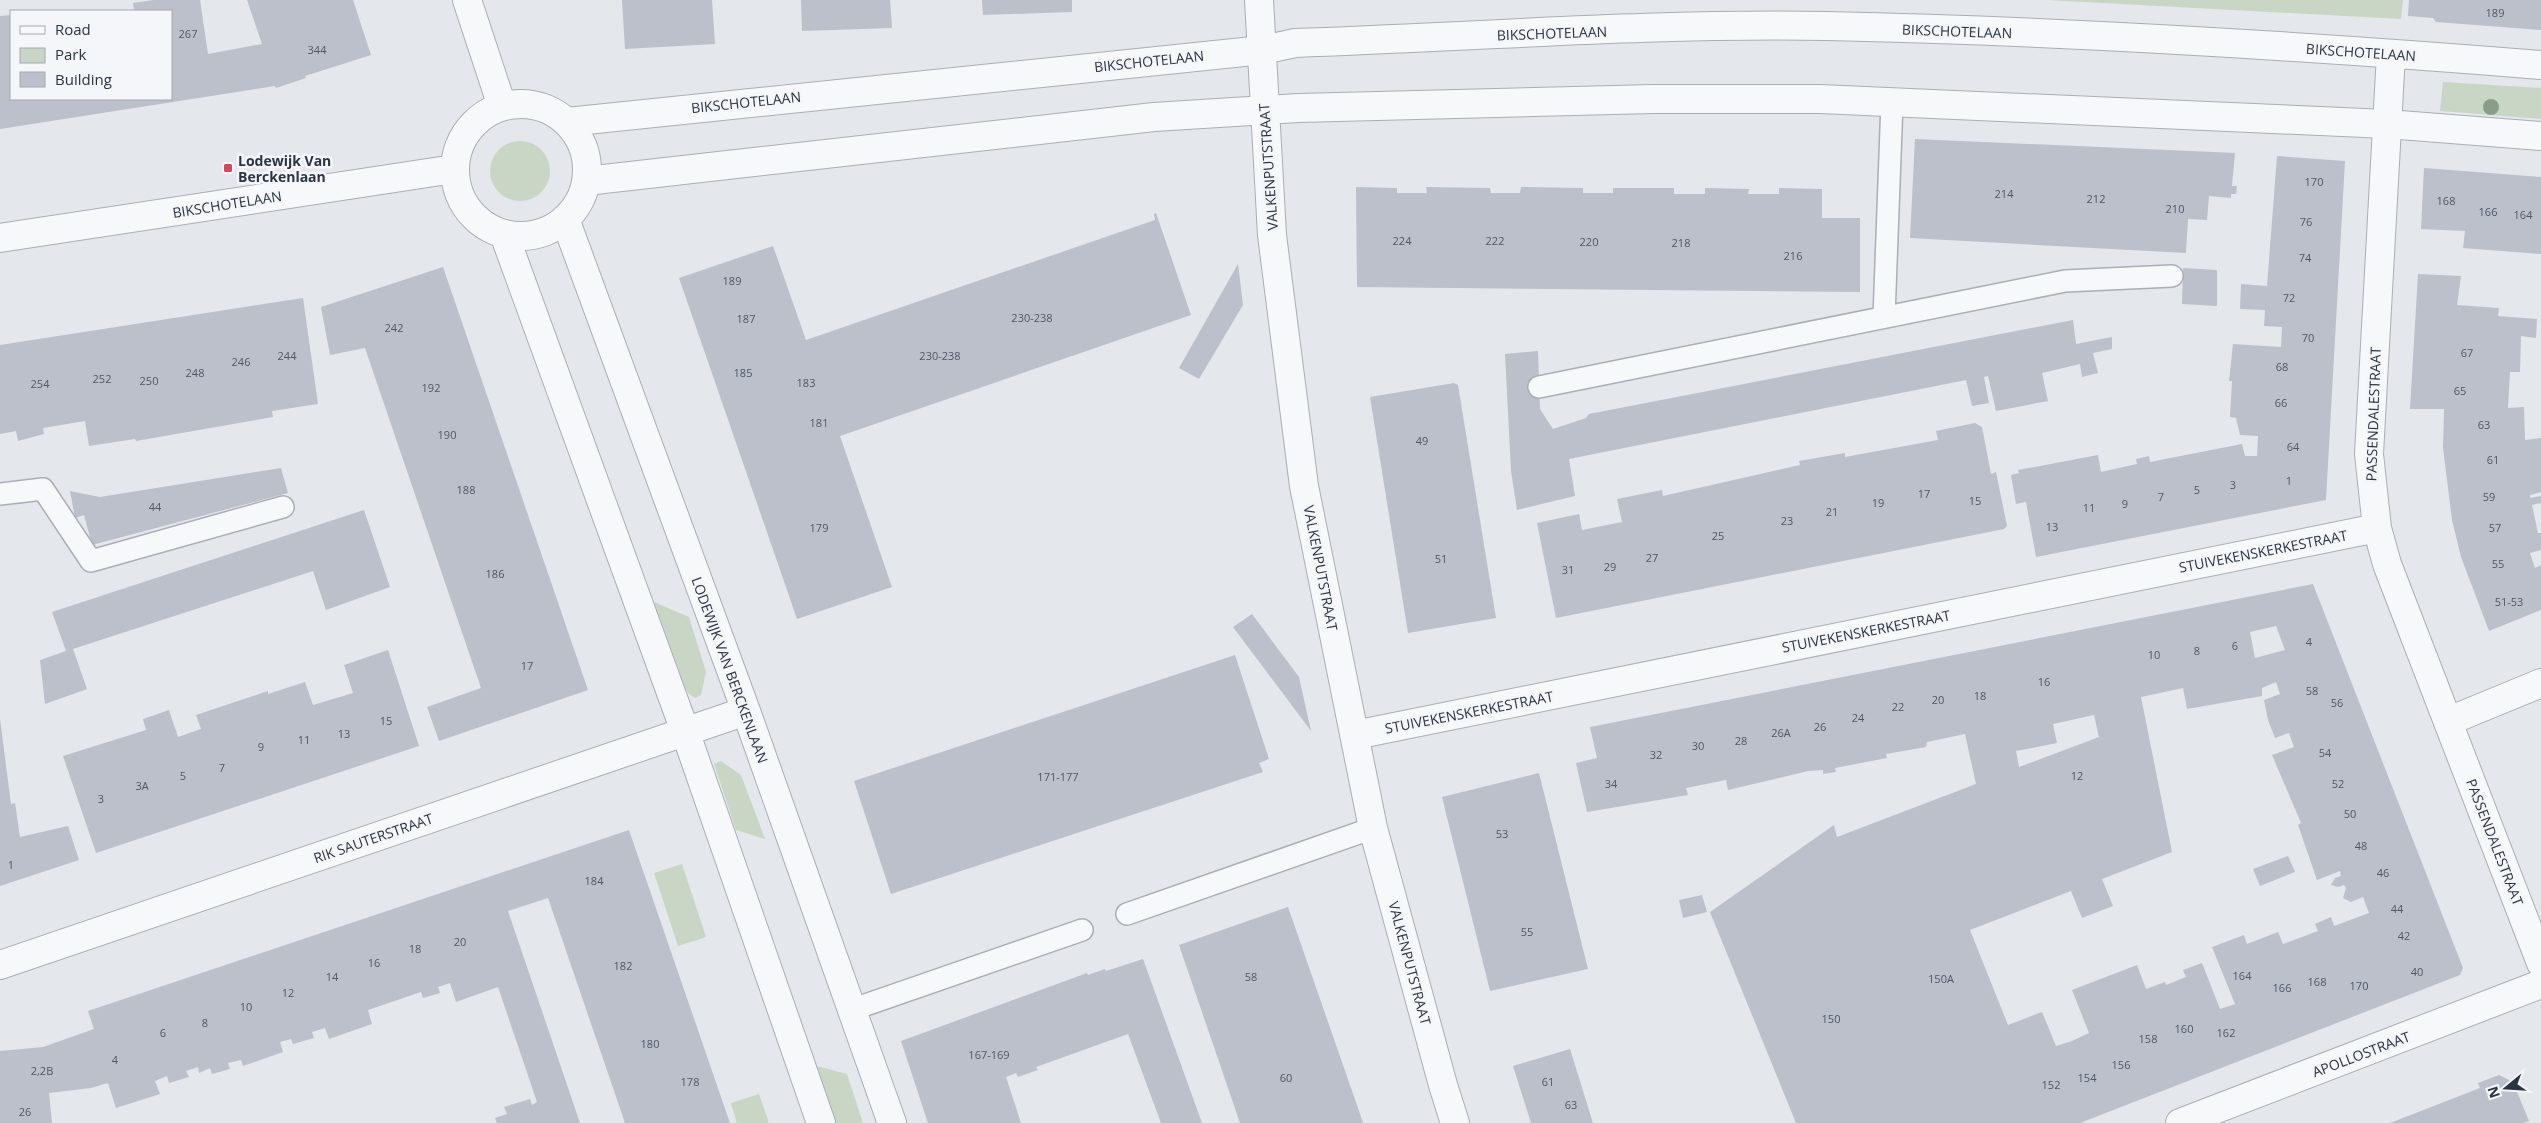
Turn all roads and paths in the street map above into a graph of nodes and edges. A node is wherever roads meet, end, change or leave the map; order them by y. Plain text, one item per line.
1 (467, 0) edge
2 (1259, 0) edge
3 (1263, 50) junction
4 (2392, 54) junction
5 (2541, 66) edge
6 (1892, 102) junction
7 (502, 106) junction
8 (1264, 110) junction
9 (567, 122) junction
10 (2387, 124) junction
11 (2541, 136) edge
12 (454, 169) junction
13 (586, 181) junction
14 (566, 219) junction
15 (504, 234) junction
16 (0, 238) edge
17 (2172, 276) dead end
18 (1884, 317) junction
19 (1540, 387) dead end
20 (0, 494) edge
21 (283, 507) dead end
22 (2377, 528) junction
23 (2541, 683) edge
24 (746, 711) junction
25 (2450, 721) junction
26 (685, 731) junction
27 (1355, 735) junction
28 (1373, 828) junction
29 (1128, 914) dead end
30 (1082, 930) dead end
31 (2541, 963) edge
32 (0, 965) edge
33 (2541, 984) edge
34 (851, 1010) junction
35 (821, 1123) edge
36 (892, 1123) edge
37 (1455, 1123) edge
38 (2180, 1123) edge

1 - 7 street
2 - 3 street, VALKENPUTSTRAAT
3 - 4 street, BIKSCHOTELAAN
3 - 8 street, VALKENPUTSTRAAT
3 - 9 street, BIKSCHOTELAAN
4 - 5 street, BIKSCHOTELAAN
4 - 10 street, PASSENDALESTRAAT
6 - 8 street
6 - 10 street
6 - 18 lane
7 - 9 street
7 - 12 street
8 - 13 street
8 - 27 street, VALKENPUTSTRAAT
9 - 13 street
10 - 11 street
10 - 22 street, PASSENDALESTRAAT
12 - 15 street
12 - 16 street, BIKSCHOTELAAN
13 - 14 street
14 - 15 street
14 - 24 street, LODEWIJK VAN BERCKENLAAN
15 - 26 street
17 - 18 lane
18 - 19 lane
20 - 21 lane
22 - 25 street, PASSENDALESTRAAT
22 - 27 street, STUIVEKENSKERKESTRAAT
23 - 25 street
24 - 26 street, RIK SAUTERSTRAAT
24 - 34 street, LODEWIJK VAN BERCKENLAAN
25 - 31 street, PASSENDALESTRAAT
26 - 32 street, RIK SAUTERSTRAAT
26 - 35 street
27 - 28 street, VALKENPUTSTRAAT
28 - 29 lane
28 - 37 street, VALKENPUTSTRAAT
30 - 34 lane
33 - 38 street, APOLLOSTRAAT
34 - 36 street, LODEWIJK VAN BERCKENLAAN

